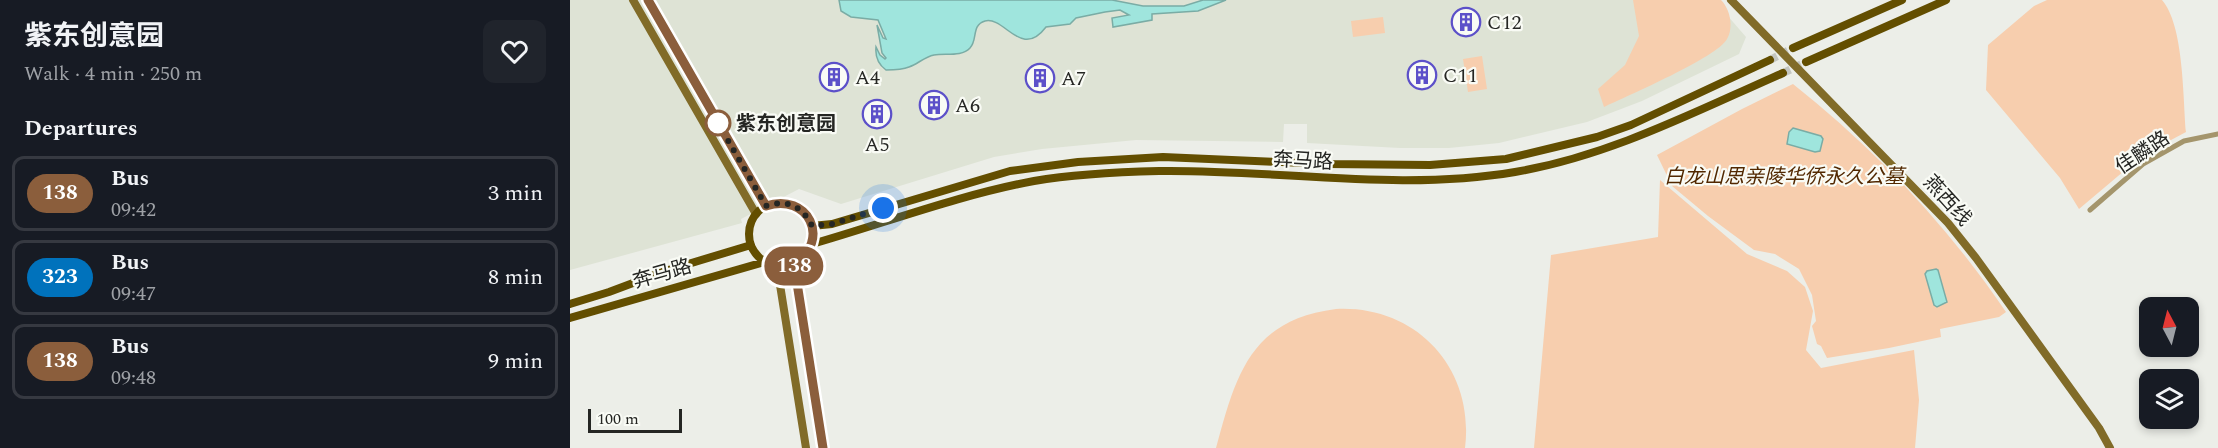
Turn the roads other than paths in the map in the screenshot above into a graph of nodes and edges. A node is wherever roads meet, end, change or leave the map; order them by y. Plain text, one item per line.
1 (633, 0) edge
2 (648, 0) edge
3 (1731, 0) edge
4 (1902, 0) edge
5 (1946, 0) edge
6 (1793, 48) tunnel mouth
7 (1770, 60) tunnel mouth
8 (1806, 62) tunnel mouth
9 (1783, 73) tunnel mouth
10 (2218, 134) edge
11 (766, 206) junction
12 (2090, 210) dead end
13 (756, 214) junction
14 (812, 226) junction
15 (812, 244) junction
16 (751, 245) junction
17 (764, 262) junction
18 (794, 264) junction
19 (777, 266) junction
20 (570, 304) edge
21 (570, 318) edge
22 (806, 448) edge
23 (823, 448) edge
24 (2110, 448) edge

1 - 13 main road
2 - 11 main road
3 - 24 main road, 燕西线
4 - 6 main road
5 - 8 main road
7 - 14 main road, 奔马路
9 - 15 main road, 奔马路
10 - 12 street, 佳麟路
11 - 13 main road
11 - 14 main road
13 - 16 main road
14 - 15 main road
15 - 18 main road
16 - 17 main road
16 - 20 main road, 奔马路
17 - 19 main road
17 - 21 main road, 奔马路
18 - 19 main road
18 - 23 main road
19 - 22 main road

